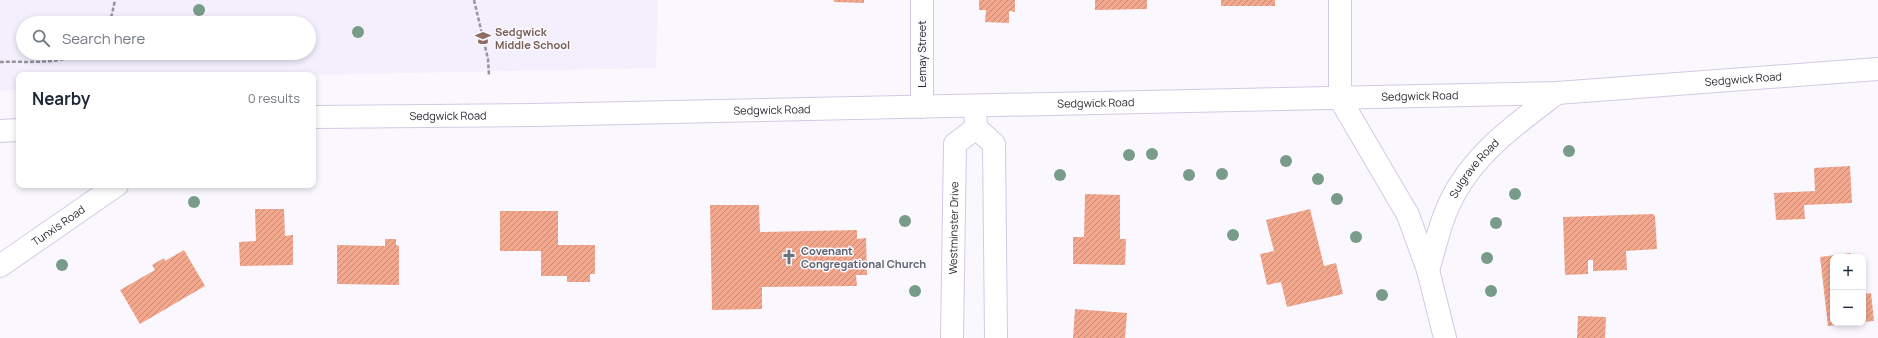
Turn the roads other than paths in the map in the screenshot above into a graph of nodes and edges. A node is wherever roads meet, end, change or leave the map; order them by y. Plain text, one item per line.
1 (922, 0) edge
2 (1340, 0) edge
3 (1878, 69) edge
4 (1557, 93) junction
5 (1340, 99) junction
6 (922, 107) junction
7 (975, 107) junction
8 (316, 117) edge
9 (976, 128) junction
10 (16, 130) edge
11 (0, 131) edge
12 (113, 188) edge
13 (0, 266) edge
14 (1428, 270) junction
15 (952, 338) edge
16 (996, 338) edge
17 (1445, 338) edge

1 - 6 main road, Lemay Street
2 - 5 main road
3 - 4 main road, Sedgwick Road
4 - 5 main road, Sedgwick Road
4 - 14 main road, Sulgrave Road
5 - 7 main road, Sedgwick Road
5 - 14 main road
6 - 7 main road, Sedgwick Road
6 - 8 main road, Sedgwick Road
7 - 9 main road
9 - 15 main road, Westminster Drive
9 - 16 main road
10 - 11 main road
12 - 13 main road, Tunxis Road
14 - 17 main road

